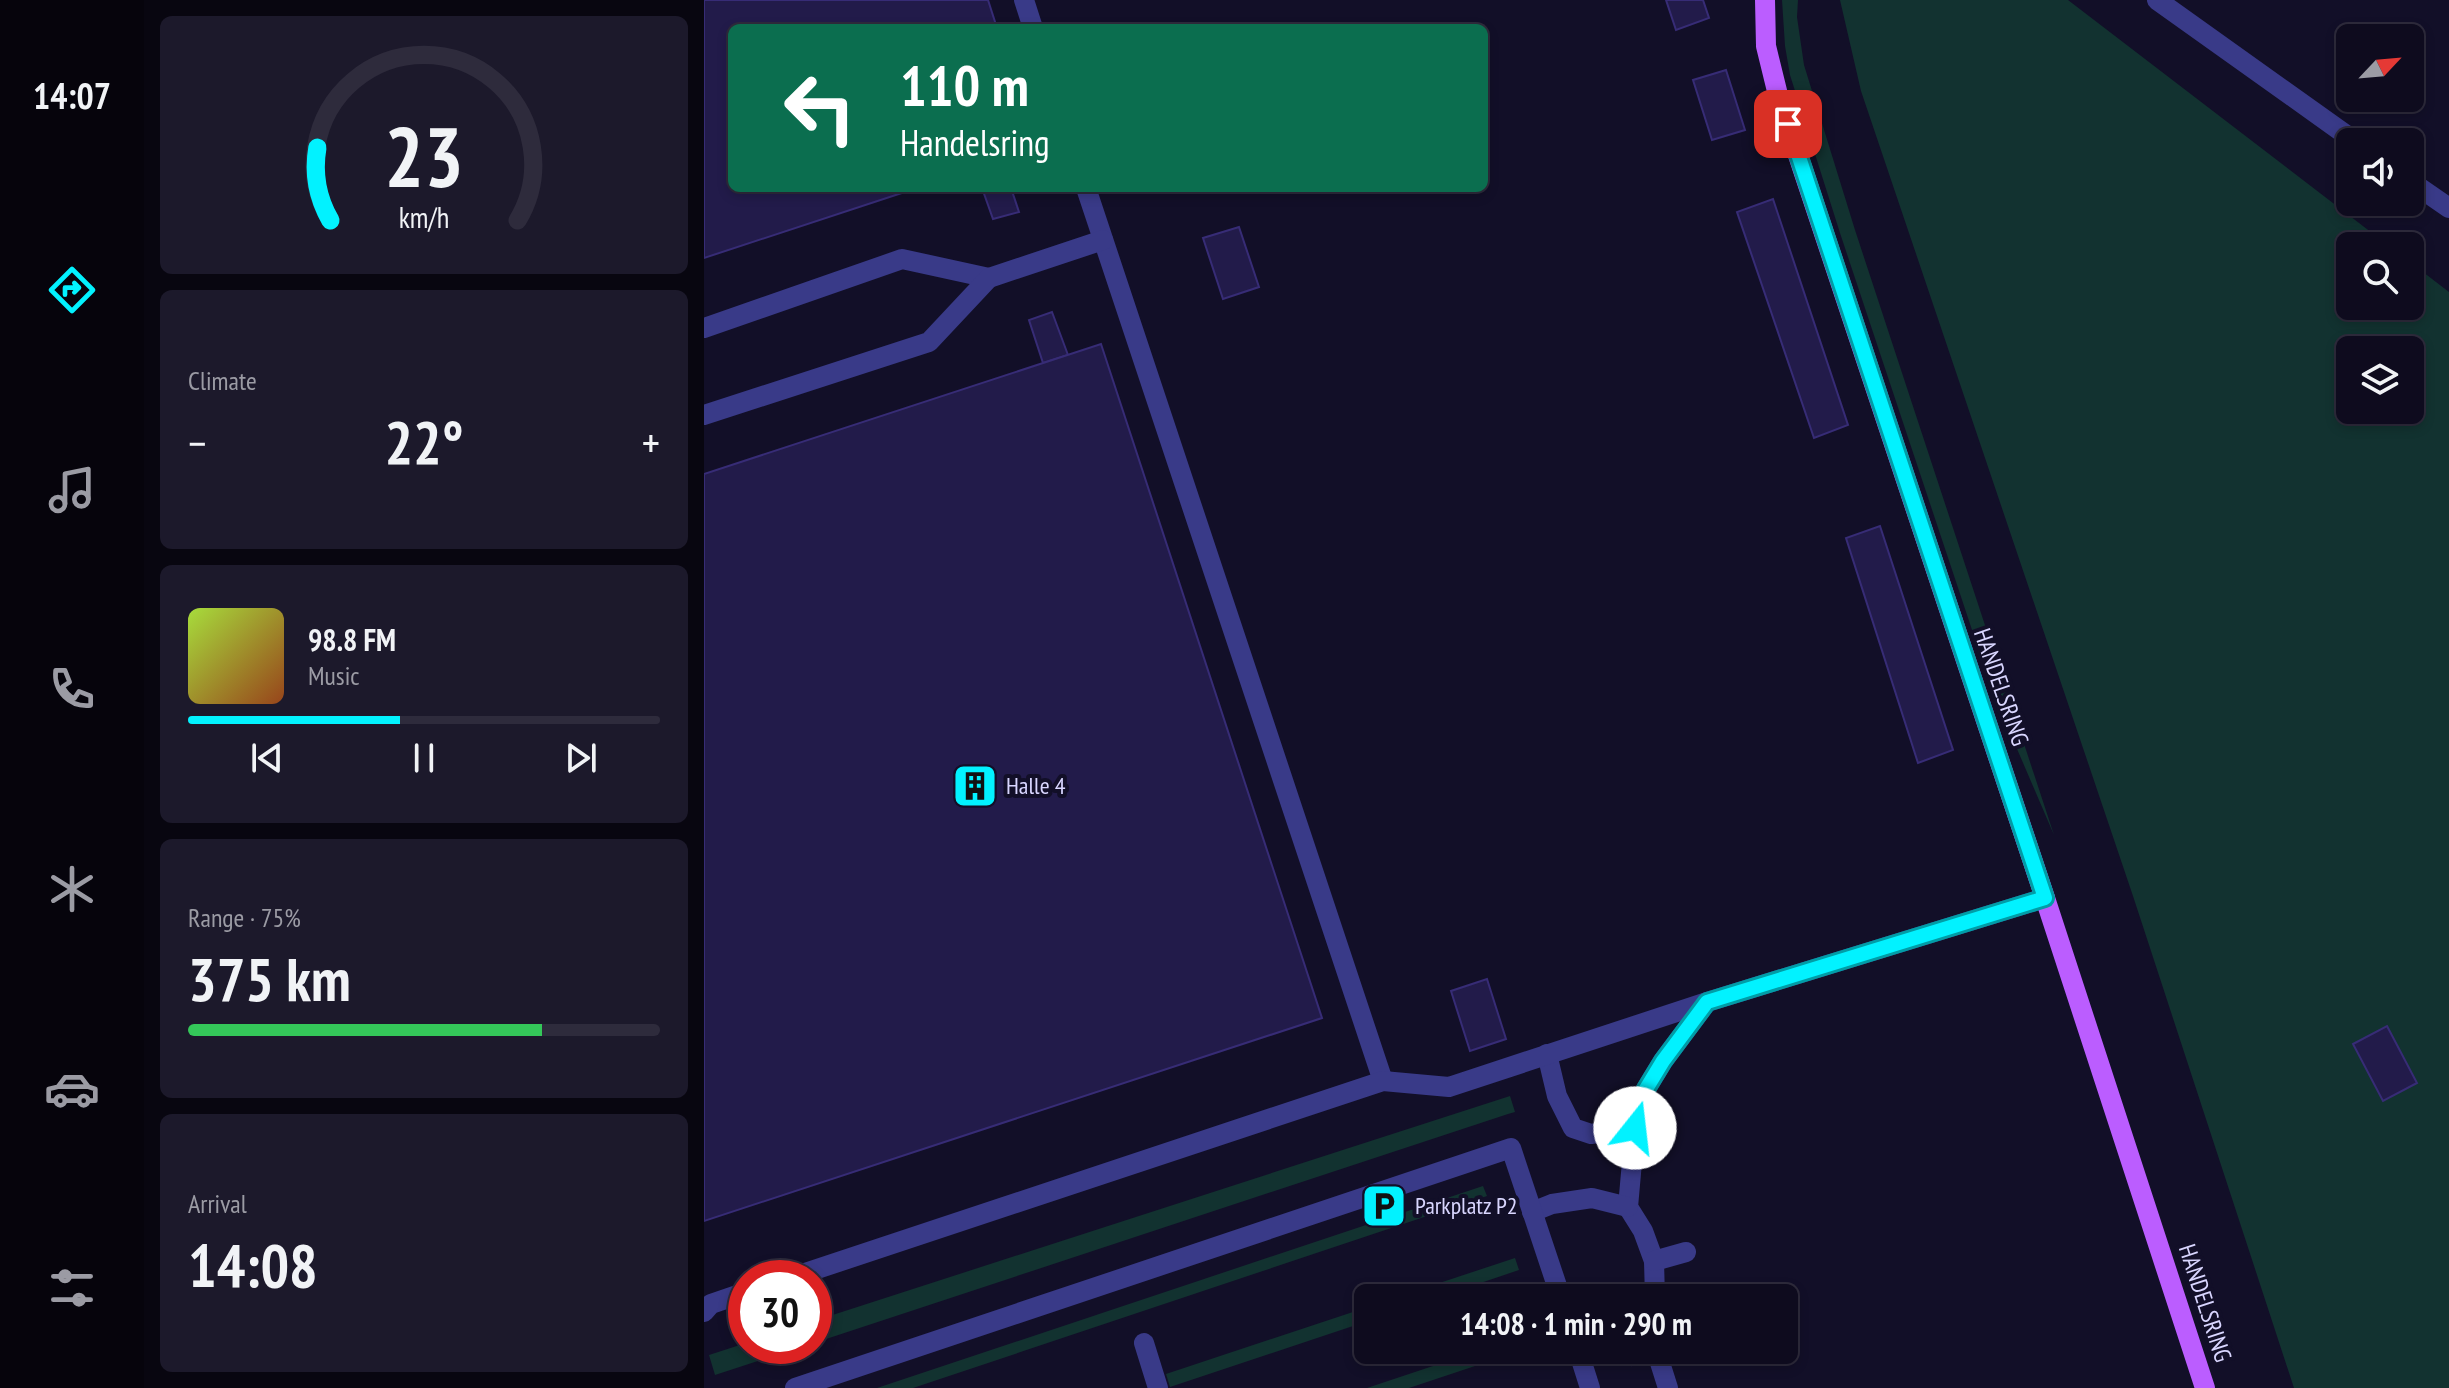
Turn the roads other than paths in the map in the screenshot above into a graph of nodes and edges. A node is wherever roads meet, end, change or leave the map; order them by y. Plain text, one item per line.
1 (1024, 0) edge
2 (1765, 0) edge
3 (2157, 0) edge
4 (1032, 24) edge
5 (2336, 128) edge
6 (2424, 191) edge
7 (1087, 192) edge
8 (2449, 208) edge
9 (1103, 240) junction
10 (989, 278) junction
11 (704, 328) edge
12 (704, 415) edge
13 (2045, 898) junction
14 (1707, 1002) junction
15 (1547, 1054) junction
16 (1383, 1081) junction
17 (1635, 1128) junction
18 (1628, 1207) junction
19 (1532, 1212) junction
20 (1686, 1252) dead end
21 (1654, 1261) junction
22 (832, 1264) edge
23 (1556, 1284) edge
24 (1655, 1284) edge
25 (728, 1298) edge
26 (704, 1312) edge
27 (1144, 1343) dead end
28 (1582, 1364) edge
29 (1660, 1364) edge
30 (795, 1388) edge
31 (1158, 1388) edge
32 (1590, 1388) edge
33 (1668, 1388) edge
34 (2205, 1388) edge

1 - 4 street
2 - 13 main road, HANDELSRING
3 - 5 street
6 - 8 street
7 - 9 street
9 - 10 street
9 - 16 street
10 - 11 street
10 - 12 street
13 - 14 street
13 - 34 main road, HANDELSRING
14 - 15 street
14 - 17 street
15 - 16 street
15 - 17 street
16 - 22 street
17 - 18 street
18 - 19 street
18 - 21 street
19 - 23 street
19 - 30 street
20 - 21 street
21 - 24 street
25 - 26 street
27 - 31 street
28 - 32 street
29 - 33 street

